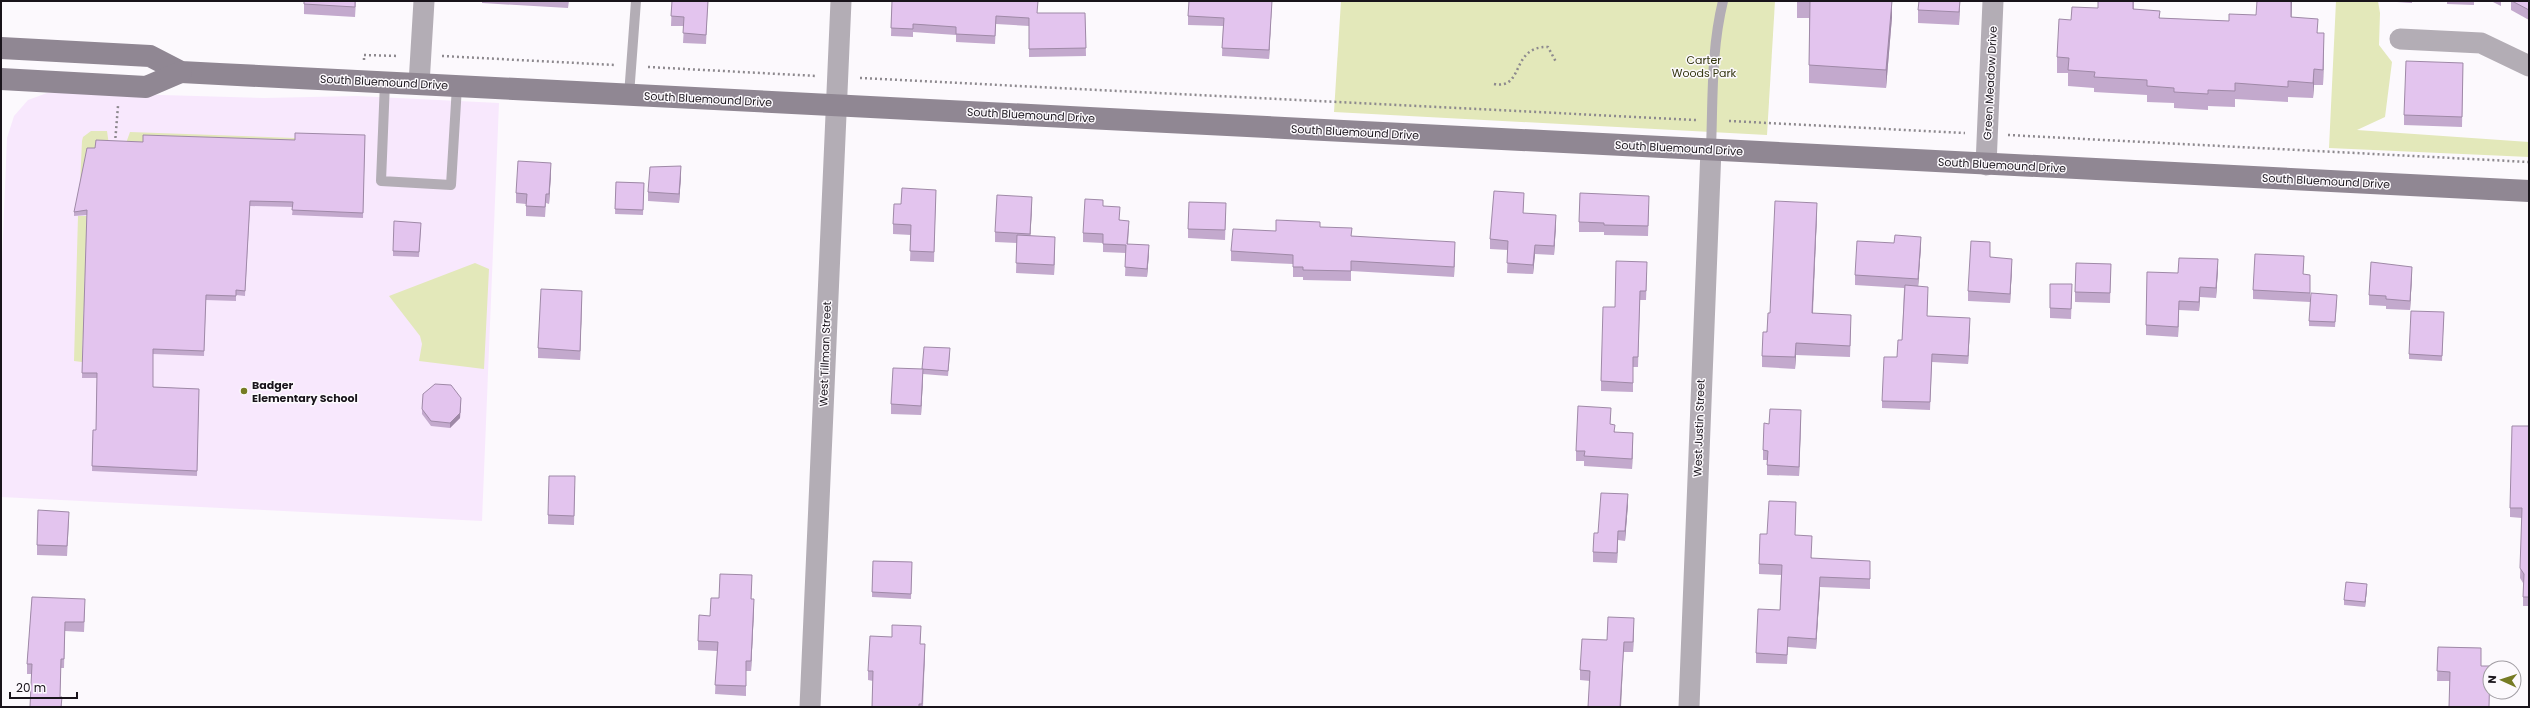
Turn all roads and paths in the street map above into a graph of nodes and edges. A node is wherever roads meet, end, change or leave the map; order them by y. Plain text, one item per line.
1 (424, 1) edge
2 (636, 1) edge
3 (841, 1) edge
4 (1723, 1) edge
5 (1993, 1) edge
6 (2400, 39) dead end
7 (1, 48) edge
8 (396, 56) dead end
9 (440, 56) dead end
10 (364, 62) dead end
11 (1556, 62) dead end
12 (632, 66) junction
13 (2529, 66) edge
14 (181, 72) junction
15 (837, 77) junction
16 (1, 79) edge
17 (385, 82) junction
18 (419, 84) junction
19 (1494, 84) dead end
20 (457, 86) junction
21 (629, 95) junction
22 (836, 105) junction
23 (118, 109) dead end
24 (1712, 120) junction
25 (1987, 134) junction
26 (115, 146) edge
27 (1711, 149) junction
28 (2529, 162) edge
29 (1986, 164) junction
30 (2529, 191) edge
31 (810, 707) edge
32 (1689, 707) edge

1 - 18 street
2 - 12 lane
3 - 15 street, West Tillman Street
4 - 24 lane
5 - 25 street, Green Meadow Drive
6 - 13 street
7 - 14 main road, South Bluemound Drive
8 - 10 path
9 - 12 path
11 - 19 path
12 - 15 path
12 - 21 lane
14 - 16 main road, South Bluemound Drive
14 - 17 main road, South Bluemound Drive
15 - 22 street, West Tillman Street
15 - 24 path
17 - 18 main road, South Bluemound Drive
17 - 20 lane
18 - 20 main road, South Bluemound Drive
20 - 21 main road, South Bluemound Drive
21 - 22 main road, South Bluemound Drive
22 - 27 main road, South Bluemound Drive
22 - 31 street, West Tillman Street
23 - 26 path
24 - 25 path
24 - 27 lane
25 - 28 path
25 - 29 street, Green Meadow Drive
27 - 29 main road, South Bluemound Drive
27 - 32 street, West Justin Street
29 - 30 main road, South Bluemound Drive

